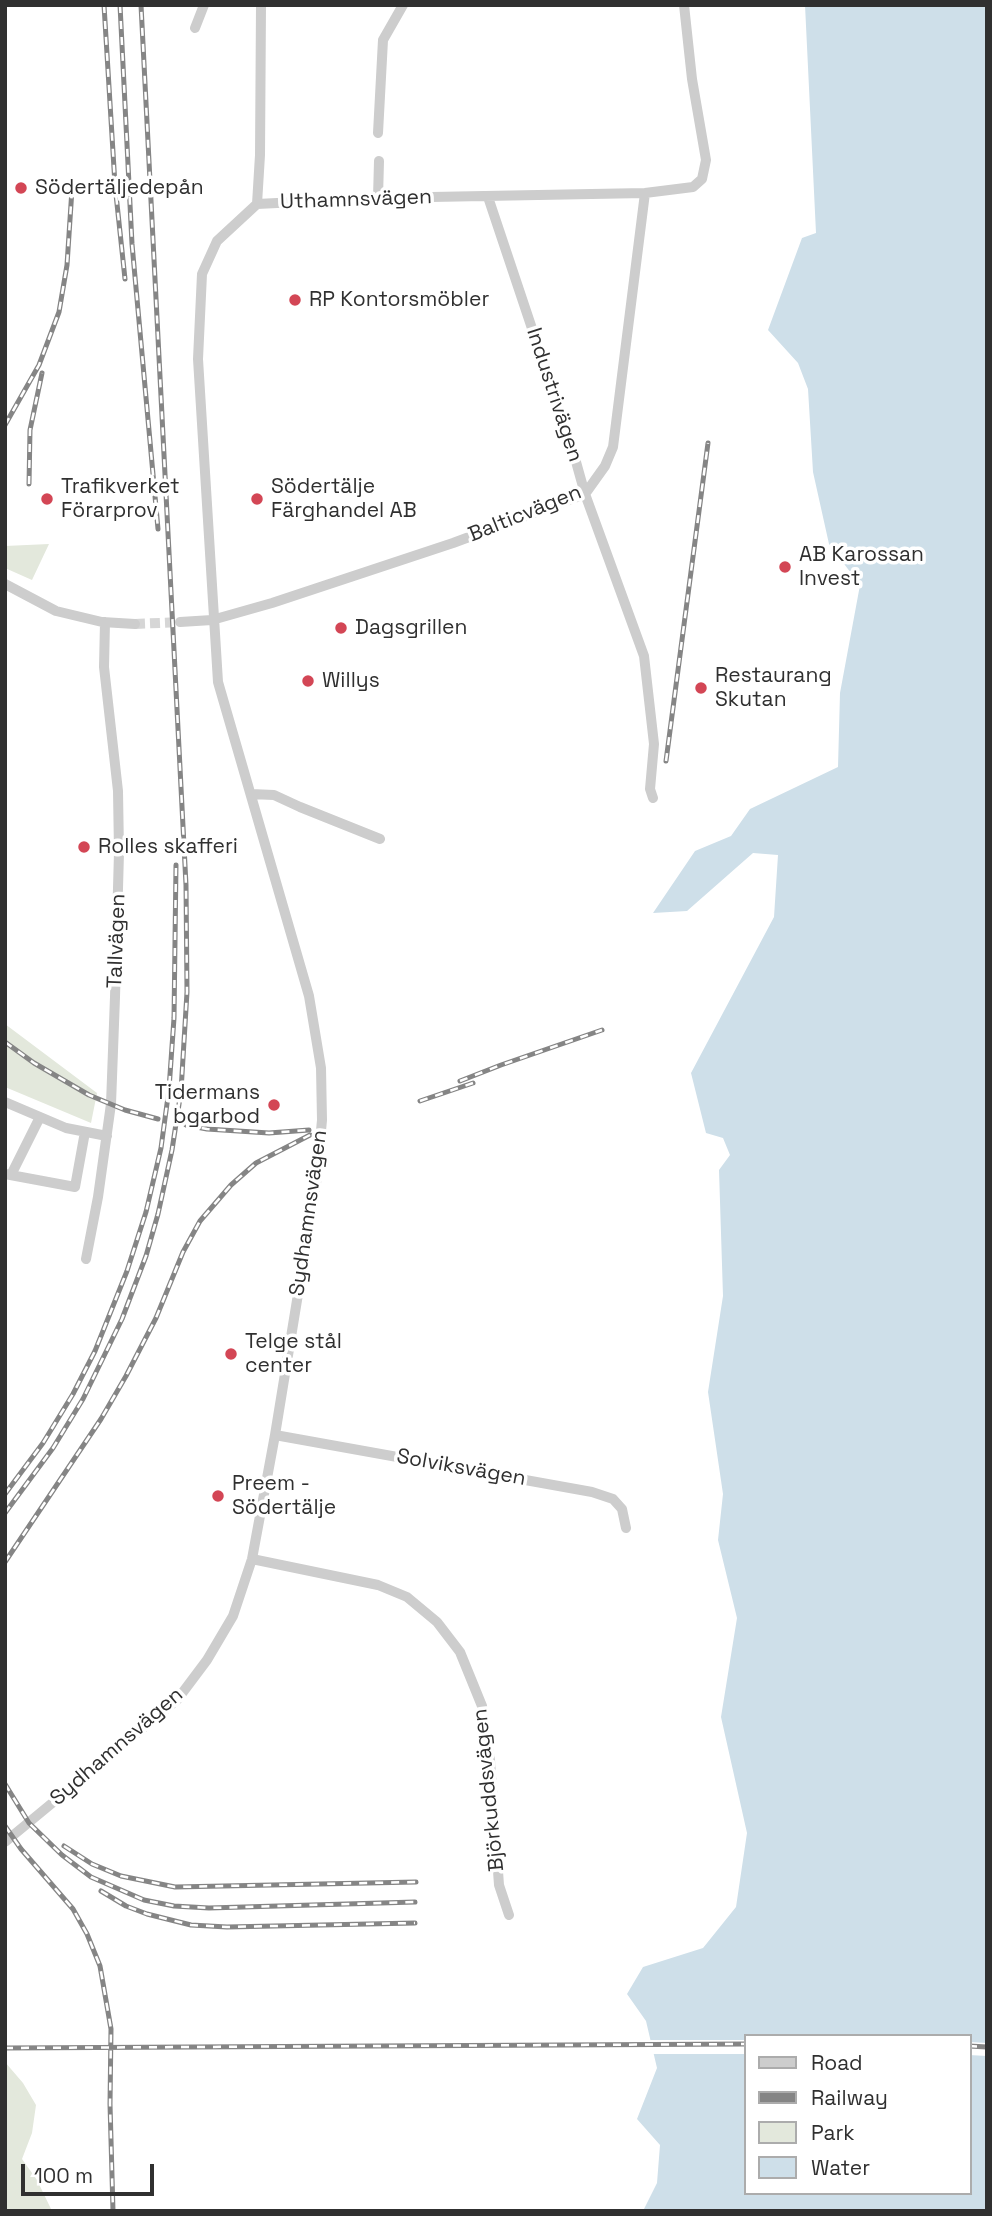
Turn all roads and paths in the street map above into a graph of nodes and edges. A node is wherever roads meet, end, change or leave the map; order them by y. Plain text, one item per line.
1 (204, 5) edge
2 (261, 5) edge
3 (403, 5) edge
4 (684, 5) edge
5 (195, 28) dead end
6 (379, 133) dead end
7 (379, 162) dead end
8 (645, 193) junction
9 (488, 197) junction
10 (378, 198) junction
11 (257, 204) junction
12 (585, 494) junction
13 (5, 584) edge
14 (212, 620) junction
15 (105, 622) junction
16 (180, 622) tunnel mouth
17 (135, 624) tunnel mouth
18 (251, 794) junction
19 (653, 798) dead end
20 (380, 839) dead end
21 (5, 1102) edge
22 (40, 1117) junction
23 (85, 1132) junction
24 (107, 1136) junction
25 (8, 1174) edge
26 (86, 1259) dead end
27 (275, 1435) junction
28 (626, 1528) dead end
29 (252, 1559) junction
30 (5, 1842) edge
31 (509, 1915) dead end

1 - 5 street
2 - 11 street
3 - 6 street
4 - 8 street, Uthamnsvägen
7 - 10 street
8 - 9 street, Uthamnsvägen
8 - 12 street, Balticvägen
9 - 10 street, Uthamnsvägen
9 - 12 street, Industrivägen
10 - 11 street, Uthamnsvägen
11 - 14 street, Uthamnsvägen
12 - 14 street, Balticvägen
12 - 19 street, Industrivägen
13 - 15 street
14 - 16 street, Balticvägen
14 - 18 street, Sydhamnsvägen
15 - 17 street
15 - 24 street, Tallvägen
18 - 20 street
18 - 27 street, Sydhamnsvägen
21 - 22 street
22 - 23 street
22 - 25 street
23 - 24 street
23 - 25 street
24 - 26 street, Tallvägen
27 - 28 street, Solviksvägen
27 - 29 street, Sydhamnsvägen
29 - 30 street, Sydhamnsvägen
29 - 31 street, Björkuddsvägen

